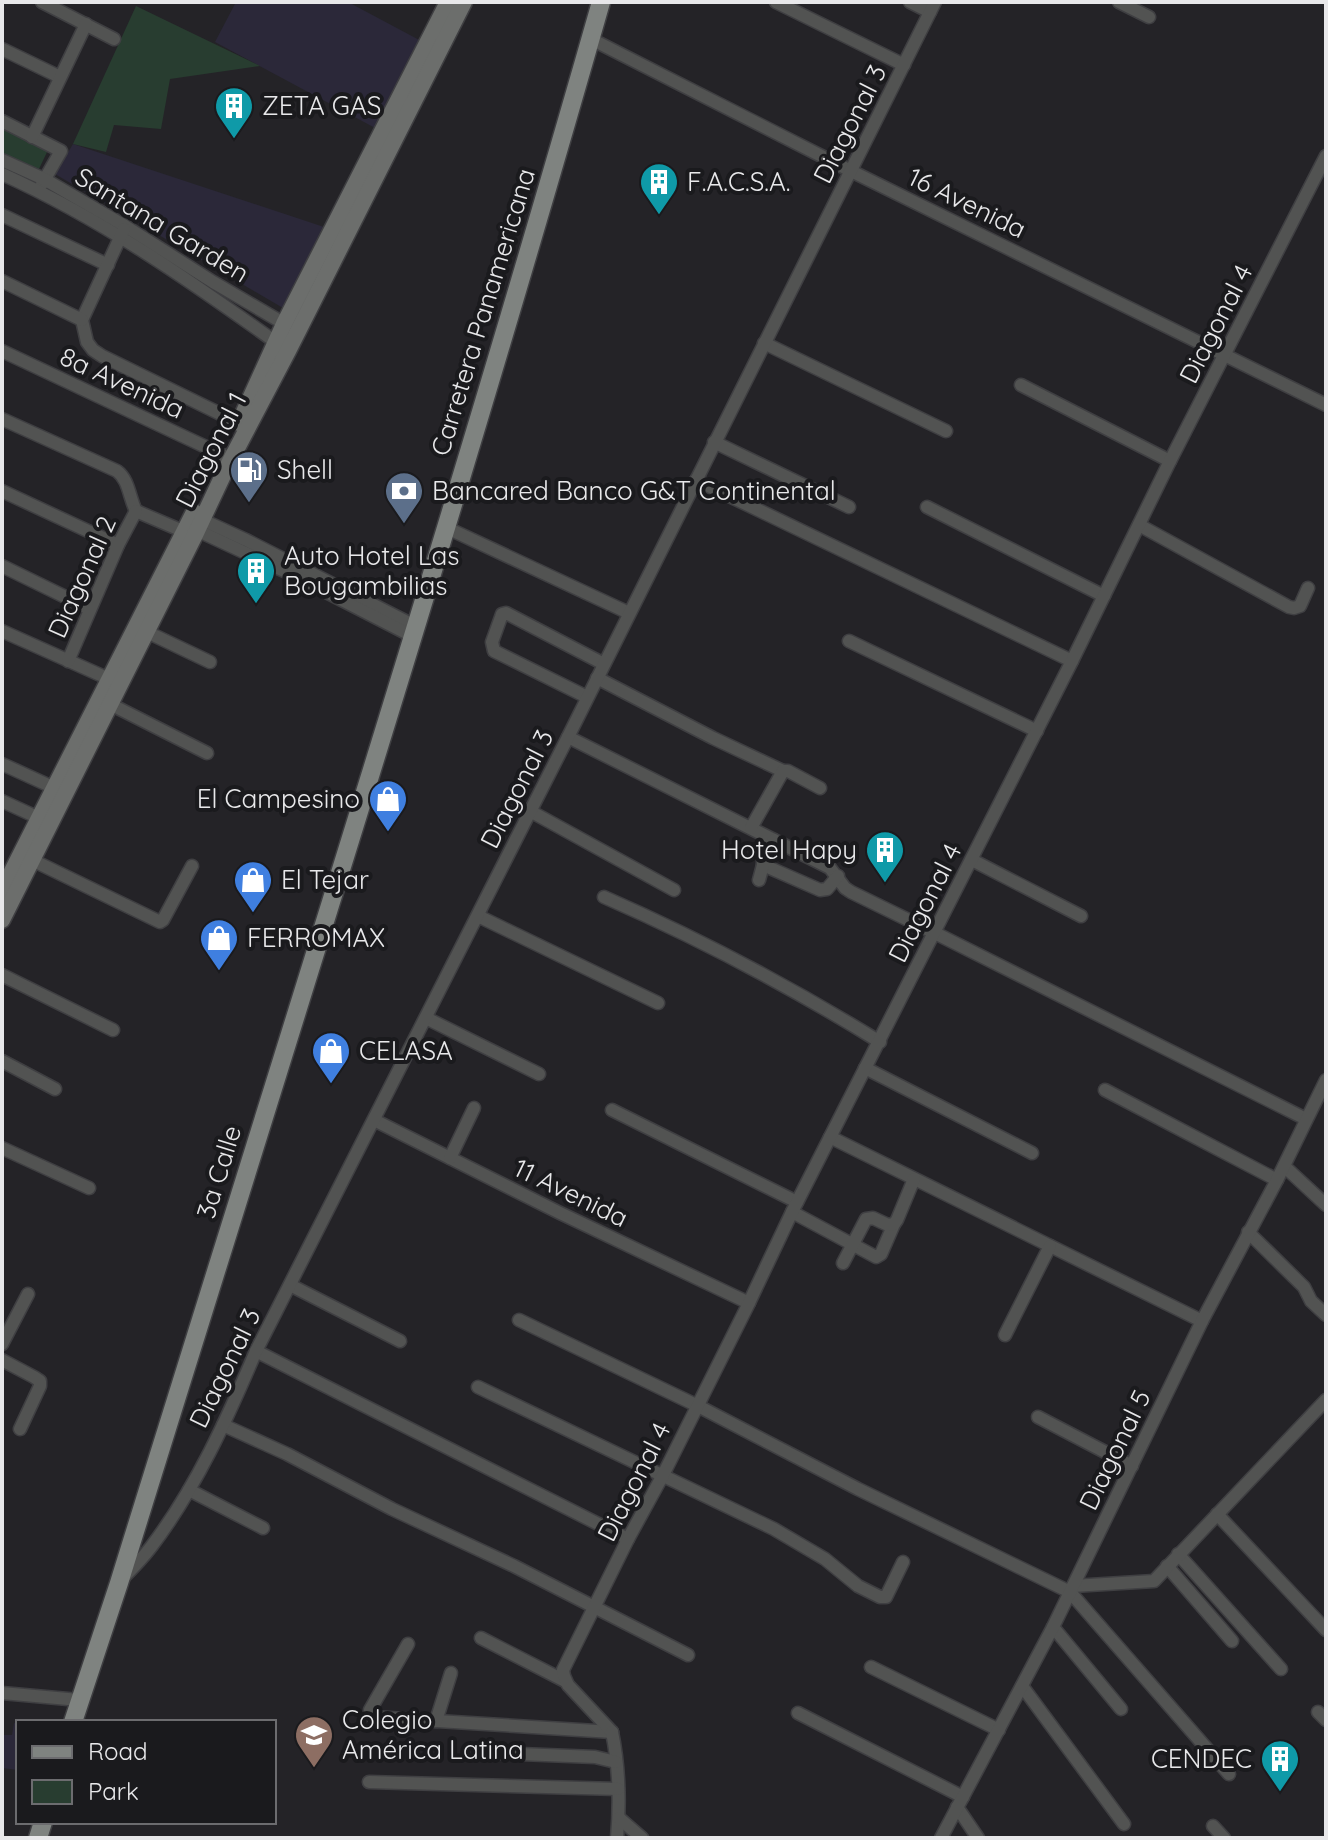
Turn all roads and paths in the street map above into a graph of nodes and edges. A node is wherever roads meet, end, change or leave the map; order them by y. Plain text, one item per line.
1 (42, 2) edge
2 (448, 2) edge
3 (464, 2) edge
4 (601, 2) edge
5 (776, 2) edge
6 (910, 2) edge
7 (1119, 2) edge
8 (933, 7) edge
9 (1149, 17) dead end
10 (86, 24) junction
11 (114, 39) dead end
12 (591, 39) junction
13 (2, 49) edge
14 (904, 65) junction
15 (60, 77) junction
16 (2, 121) edge
17 (32, 137) junction
18 (1326, 156) edge
19 (2, 160) edge
20 (851, 171) junction
21 (2, 174) edge
22 (41, 185) junction
23 (2, 215) edge
24 (123, 231) junction
25 (108, 265) junction
26 (2, 281) edge
27 (241, 299) junction
28 (235, 312) junction
29 (82, 320) junction
30 (291, 327) junction
31 (764, 343) junction
32 (282, 347) junction
33 (2, 351) edge
34 (1225, 355) junction
35 (1021, 385) dead end
36 (1326, 405) edge
37 (2, 419) edge
38 (239, 423) junction
39 (946, 431) dead end
40 (714, 442) junction
41 (223, 455) junction
42 (1170, 461) junction
43 (696, 480) junction
44 (2, 491) edge
45 (849, 507) dead end
46 (927, 507) dead end
47 (136, 511) junction
48 (1139, 525) junction
49 (193, 527) junction
50 (445, 527) junction
51 (118, 545) junction
52 (2, 566) edge
53 (1308, 588) dead end
54 (1104, 596) junction
55 (90, 609) junction
56 (629, 613) junction
57 (2, 631) edge
58 (414, 631) junction
59 (147, 632) junction
60 (849, 641) dead end
61 (68, 661) junction
62 (1072, 661) junction
63 (210, 662) dead end
64 (604, 664) junction
65 (597, 678) junction
66 (115, 682) junction
67 (587, 697) junction
68 (110, 704) junction
69 (1037, 731) junction
70 (568, 737) junction
71 (207, 753) dead end
72 (2, 764) edge
73 (783, 771) junction
74 (820, 788) dead end
75 (60, 790) junction
76 (2, 801) edge
77 (530, 811) junction
78 (39, 818) junction
79 (751, 828) junction
80 (774, 840) junction
81 (32, 860) junction
82 (972, 860) junction
83 (763, 865) junction
84 (192, 866) dead end
85 (7, 867) edge
86 (838, 876) junction
87 (759, 880) dead end
88 (674, 890) dead end
89 (2, 891) edge
90 (604, 897) dead end
91 (478, 916) junction
92 (1081, 916) dead end
93 (2, 920) edge
94 (935, 933) junction
95 (2, 975) edge
96 (658, 1003) dead end
97 (426, 1018) junction
98 (113, 1030) dead end
99 (880, 1042) junction
100 (2, 1061) edge
101 (865, 1068) junction
102 (539, 1074) dead end
103 (1326, 1080) edge
104 (55, 1089) dead end
105 (1105, 1090) dead end
106 (474, 1108) dead end
107 (612, 1110) dead end
108 (1306, 1119) junction
109 (374, 1120) junction
110 (830, 1137) junction
111 (2, 1148) edge
112 (1032, 1153) dead end
113 (450, 1158) junction
114 (1284, 1166) junction
115 (914, 1179) junction
116 (1277, 1180) junction
117 (89, 1188) dead end
118 (1324, 1199) edge
119 (795, 1207) junction
120 (894, 1224) junction
121 (1248, 1232) junction
122 (853, 1244) junction
123 (1050, 1246) junction
124 (843, 1263) dead end
125 (290, 1285) junction
126 (28, 1294) dead end
127 (749, 1303) junction
128 (1326, 1315) edge
129 (519, 1320) dead end
130 (1202, 1321) junction
131 (1005, 1335) dead end
132 (400, 1341) dead end
133 (2, 1344) edge
134 (256, 1351) junction
135 (2, 1360) edge
136 (478, 1387) dead end
137 (1326, 1400) edge
138 (698, 1406) junction
139 (1038, 1417) dead end
140 (223, 1425) junction
141 (20, 1429) dead end
142 (1132, 1466) junction
143 (663, 1475) junction
144 (189, 1490) junction
145 (1217, 1514) junction
146 (263, 1528) dead end
147 (628, 1539) junction
148 (1178, 1554) junction
149 (903, 1562) dead end
150 (1167, 1566) junction
151 (119, 1583) junction
152 (1071, 1589) junction
153 (595, 1607) junction
154 (1053, 1627) junction
155 (1326, 1630) edge
156 (481, 1638) dead end
157 (1232, 1641) dead end
158 (408, 1644) dead end
159 (688, 1655) dead end
160 (871, 1667) dead end
161 (1281, 1669) dead end
162 (451, 1673) dead end
163 (564, 1676) junction
164 (1022, 1686) junction
165 (2, 1693) edge
166 (79, 1700) junction
167 (1121, 1709) dead end
168 (798, 1713) dead end
169 (74, 1720) edge
170 (436, 1721) junction
171 (999, 1730) junction
172 (612, 1732) junction
173 (496, 1753) dead end
174 (616, 1762) junction
175 (1229, 1774) dead end
176 (369, 1782) dead end
177 (618, 1789) junction
178 (960, 1802) junction
179 (619, 1818) junction
180 (1124, 1824) dead end
181 (1213, 1826) dead end
182 (617, 1838) edge
183 (642, 1838) edge
184 (941, 1838) edge
185 (978, 1838) edge
186 (1224, 1838) edge

1 - 10 street
2 - 30 main road, Diagonal 1
3 - 30 main road, Diagonal 1
4 - 12 main road, Carretera Panamericana
5 - 14 street
6 - 8 street
7 - 9 street
8 - 14 street, Diagonal 3
10 - 11 street
10 - 15 street
12 - 20 street, 16 Avenida
12 - 50 main road, Carretera Panamericana
13 - 15 street
14 - 20 street, Diagonal 3
15 - 17 street
16 - 17 street
17 - 22 street
18 - 34 street, Diagonal 4
19 - 22 street, Santana Garden
20 - 31 street, Diagonal 3
20 - 34 street, 16 Avenida
21 - 22 street, Santana Garden
22 - 24 street, Santana Garden
23 - 25 street
24 - 25 street
24 - 27 street, Santana Garden
24 - 28 street, Santana Garden
25 - 29 street
26 - 29 street
27 - 28 street
27 - 30 street, Santana Garden
28 - 32 street, Santana Garden
29 - 38 street
30 - 32 main road, Diagonal 1
31 - 39 street
31 - 40 street, Diagonal 3
32 - 38 main road, Diagonal 1
32 - 49 main road, Diagonal 1
33 - 41 street, 8a Avenida
34 - 36 street, 16 Avenida
34 - 42 street, Diagonal 4
35 - 42 street
37 - 47 street
38 - 41 main road, Diagonal 1
40 - 43 street, Diagonal 3
40 - 45 street
41 - 49 main road, Diagonal 1
42 - 48 street, Diagonal 4
43 - 56 street, Diagonal 3
43 - 62 street
44 - 51 street
46 - 54 street
47 - 49 street
47 - 51 street, Diagonal 2
48 - 53 street
48 - 54 street, Diagonal 4
49 - 58 street
49 - 59 main road, Diagonal 1
49 - 66 main road, Diagonal 1
50 - 56 street
50 - 58 main road, Carretera Panamericana
51 - 55 street, Diagonal 2
52 - 55 street
54 - 62 street, Diagonal 4
55 - 61 street, Diagonal 2
56 - 64 street, Diagonal 3
57 - 61 street
58 - 151 main road, 3a Calle
59 - 63 street
59 - 66 main road, Diagonal 1
60 - 69 street
61 - 66 street
62 - 69 street, Diagonal 4
64 - 65 street, Diagonal 3
64 - 67 street
65 - 67 street, Diagonal 3
65 - 73 street
66 - 68 main road, Diagonal 1
66 - 75 main road, Diagonal 1
67 - 70 street, Diagonal 3
68 - 71 street
68 - 75 main road, Diagonal 1
69 - 82 street, Diagonal 4
70 - 77 street, Diagonal 3
70 - 79 street
72 - 75 street
73 - 74 street
73 - 79 street
75 - 78 main road, Diagonal 1
75 - 81 main road, Diagonal 1
76 - 78 street
77 - 88 street
77 - 91 street, Diagonal 3
78 - 85 main road, Diagonal 1
79 - 80 street
80 - 83 street
80 - 86 street
81 - 84 street
81 - 93 main road, Diagonal 1
82 - 92 street
82 - 94 street, Diagonal 4
83 - 86 street
83 - 87 street
85 - 89 main road, Diagonal 1
86 - 94 street
90 - 99 street
91 - 96 street
91 - 97 street, Diagonal 3
94 - 99 street, Diagonal 4
94 - 108 street
95 - 98 street
97 - 102 street
97 - 109 street, Diagonal 3
99 - 101 street, Diagonal 4
100 - 104 street
101 - 110 street, Diagonal 4
101 - 112 street
103 - 108 street, Diagonal 5
105 - 116 street
106 - 113 street
107 - 119 street
108 - 114 street, Diagonal 5
109 - 113 street, 11 Avenida
109 - 125 street, Diagonal 3
110 - 115 street
110 - 119 street, Diagonal 4
111 - 117 street
113 - 127 street, 11 Avenida
114 - 116 street, Diagonal 5
114 - 118 street
115 - 120 street
115 - 123 street
116 - 121 street, Diagonal 5
119 - 122 street
119 - 127 street, Diagonal 4
120 - 122 street
120 - 122 street
121 - 128 street
121 - 130 street, Diagonal 5
122 - 124 street
123 - 130 street
123 - 131 street
125 - 132 street
125 - 134 street, Diagonal 3
126 - 133 street
127 - 138 street, Diagonal 4
129 - 138 street
130 - 142 street, Diagonal 5
134 - 140 street, Diagonal 3
134 - 147 street
135 - 141 street
136 - 143 street
137 - 145 street
138 - 143 street, Diagonal 4
138 - 152 street
139 - 142 street
140 - 144 street, Diagonal 3
140 - 153 street
142 - 152 street, Diagonal 5
143 - 147 street, Diagonal 4
143 - 149 street
144 - 146 street
144 - 151 street, Diagonal 3
145 - 148 street
145 - 155 street
147 - 153 street, Diagonal 4
148 - 150 street
148 - 161 street
150 - 152 street
150 - 157 street
151 - 166 main road, 3a Calle
152 - 154 street, Diagonal 5
152 - 175 street
153 - 159 street
153 - 163 street, Diagonal 4
154 - 164 street, Diagonal 5
154 - 167 street
156 - 163 street
158 - 170 street
160 - 171 street
162 - 170 street
163 - 172 street
164 - 171 street, Diagonal 5
164 - 180 street
165 - 166 street
166 - 169 main road, 3a Calle
168 - 178 street
170 - 172 street
171 - 178 street, Diagonal 5
172 - 174 street
173 - 174 street
174 - 177 street
176 - 177 street
177 - 179 street
178 - 184 street, Diagonal 5
178 - 185 street
179 - 182 street
179 - 183 street
181 - 186 street

